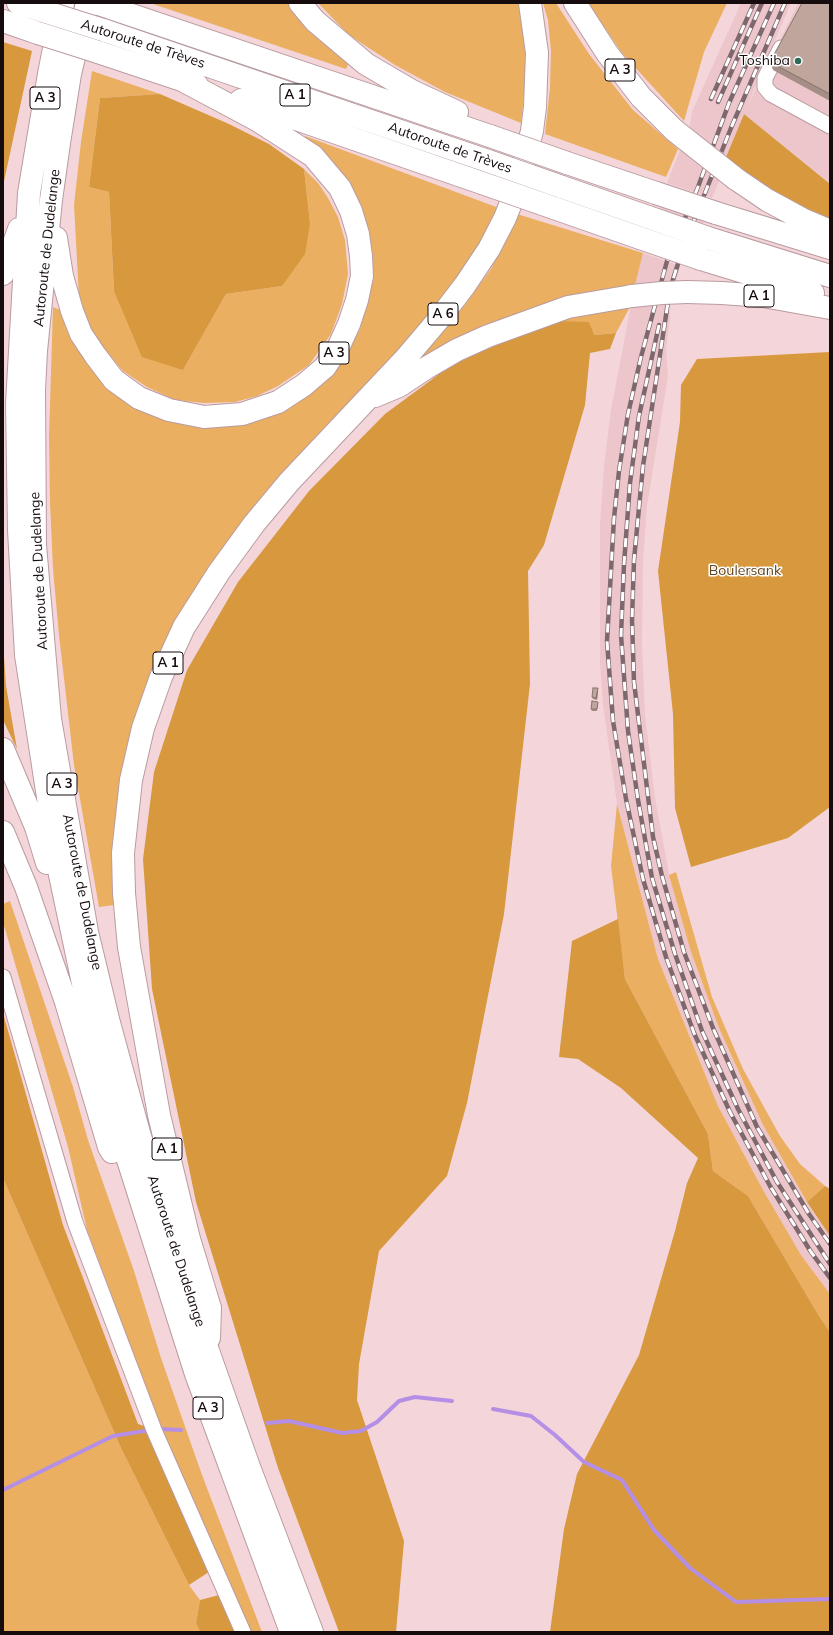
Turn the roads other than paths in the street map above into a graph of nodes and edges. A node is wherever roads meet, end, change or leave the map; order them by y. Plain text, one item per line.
1 (18, 3) edge
2 (300, 3) edge
3 (530, 3) edge
4 (575, 3) edge
5 (97, 4) edge
6 (59, 11) edge
7 (3, 21) edge
8 (787, 37) edge
9 (182, 80) junction
10 (830, 126) edge
11 (490, 136) junction
12 (29, 193) junction
13 (51, 200) junction
14 (830, 231) edge
15 (830, 248) edge
16 (3, 274) edge
17 (830, 276) edge
18 (830, 298) edge
19 (830, 308) edge
20 (366, 399) junction
21 (3, 749) edge
22 (3, 832) edge
23 (3, 976) edge
24 (92, 1026) junction
25 (134, 1182) junction
26 (209, 1351) junction
27 (243, 1632) edge
28 (291, 1632) edge
29 (312, 1632) edge

1 - 6 highway, Autoroute de Trèves
2 - 11 highway
3 - 20 highway, A 6
4 - 14 highway, A 3, bridge
5 - 11 highway, Autoroute de Trèves / A 1
5 - 13 highway, Autoroute de Dudelange / A 3
6 - 12 highway, Autoroute de Dudelange / A 3
6 - 17 highway, Autoroute de Trèves / A 1, bridge
7 - 9 highway, A 1, bridge
8 - 10 street
9 - 13 highway, A 3
9 - 18 highway, A 1, bridge
11 - 15 highway, Autoroute de Trèves / A 1, bridge
12 - 16 highway
12 - 24 highway, Autoroute de Dudelange / A 3
13 - 26 highway, Autoroute de Dudelange / A 3
19 - 20 highway, A 1, bridge
20 - 26 highway, A 1
21 - 24 highway, A 3
22 - 25 highway, A 3
23 - 27 street
24 - 25 highway, Autoroute de Dudelange / A 3
25 - 28 highway, Autoroute de Dudelange / A 3
26 - 29 highway, Autoroute de Dudelange / A 3

